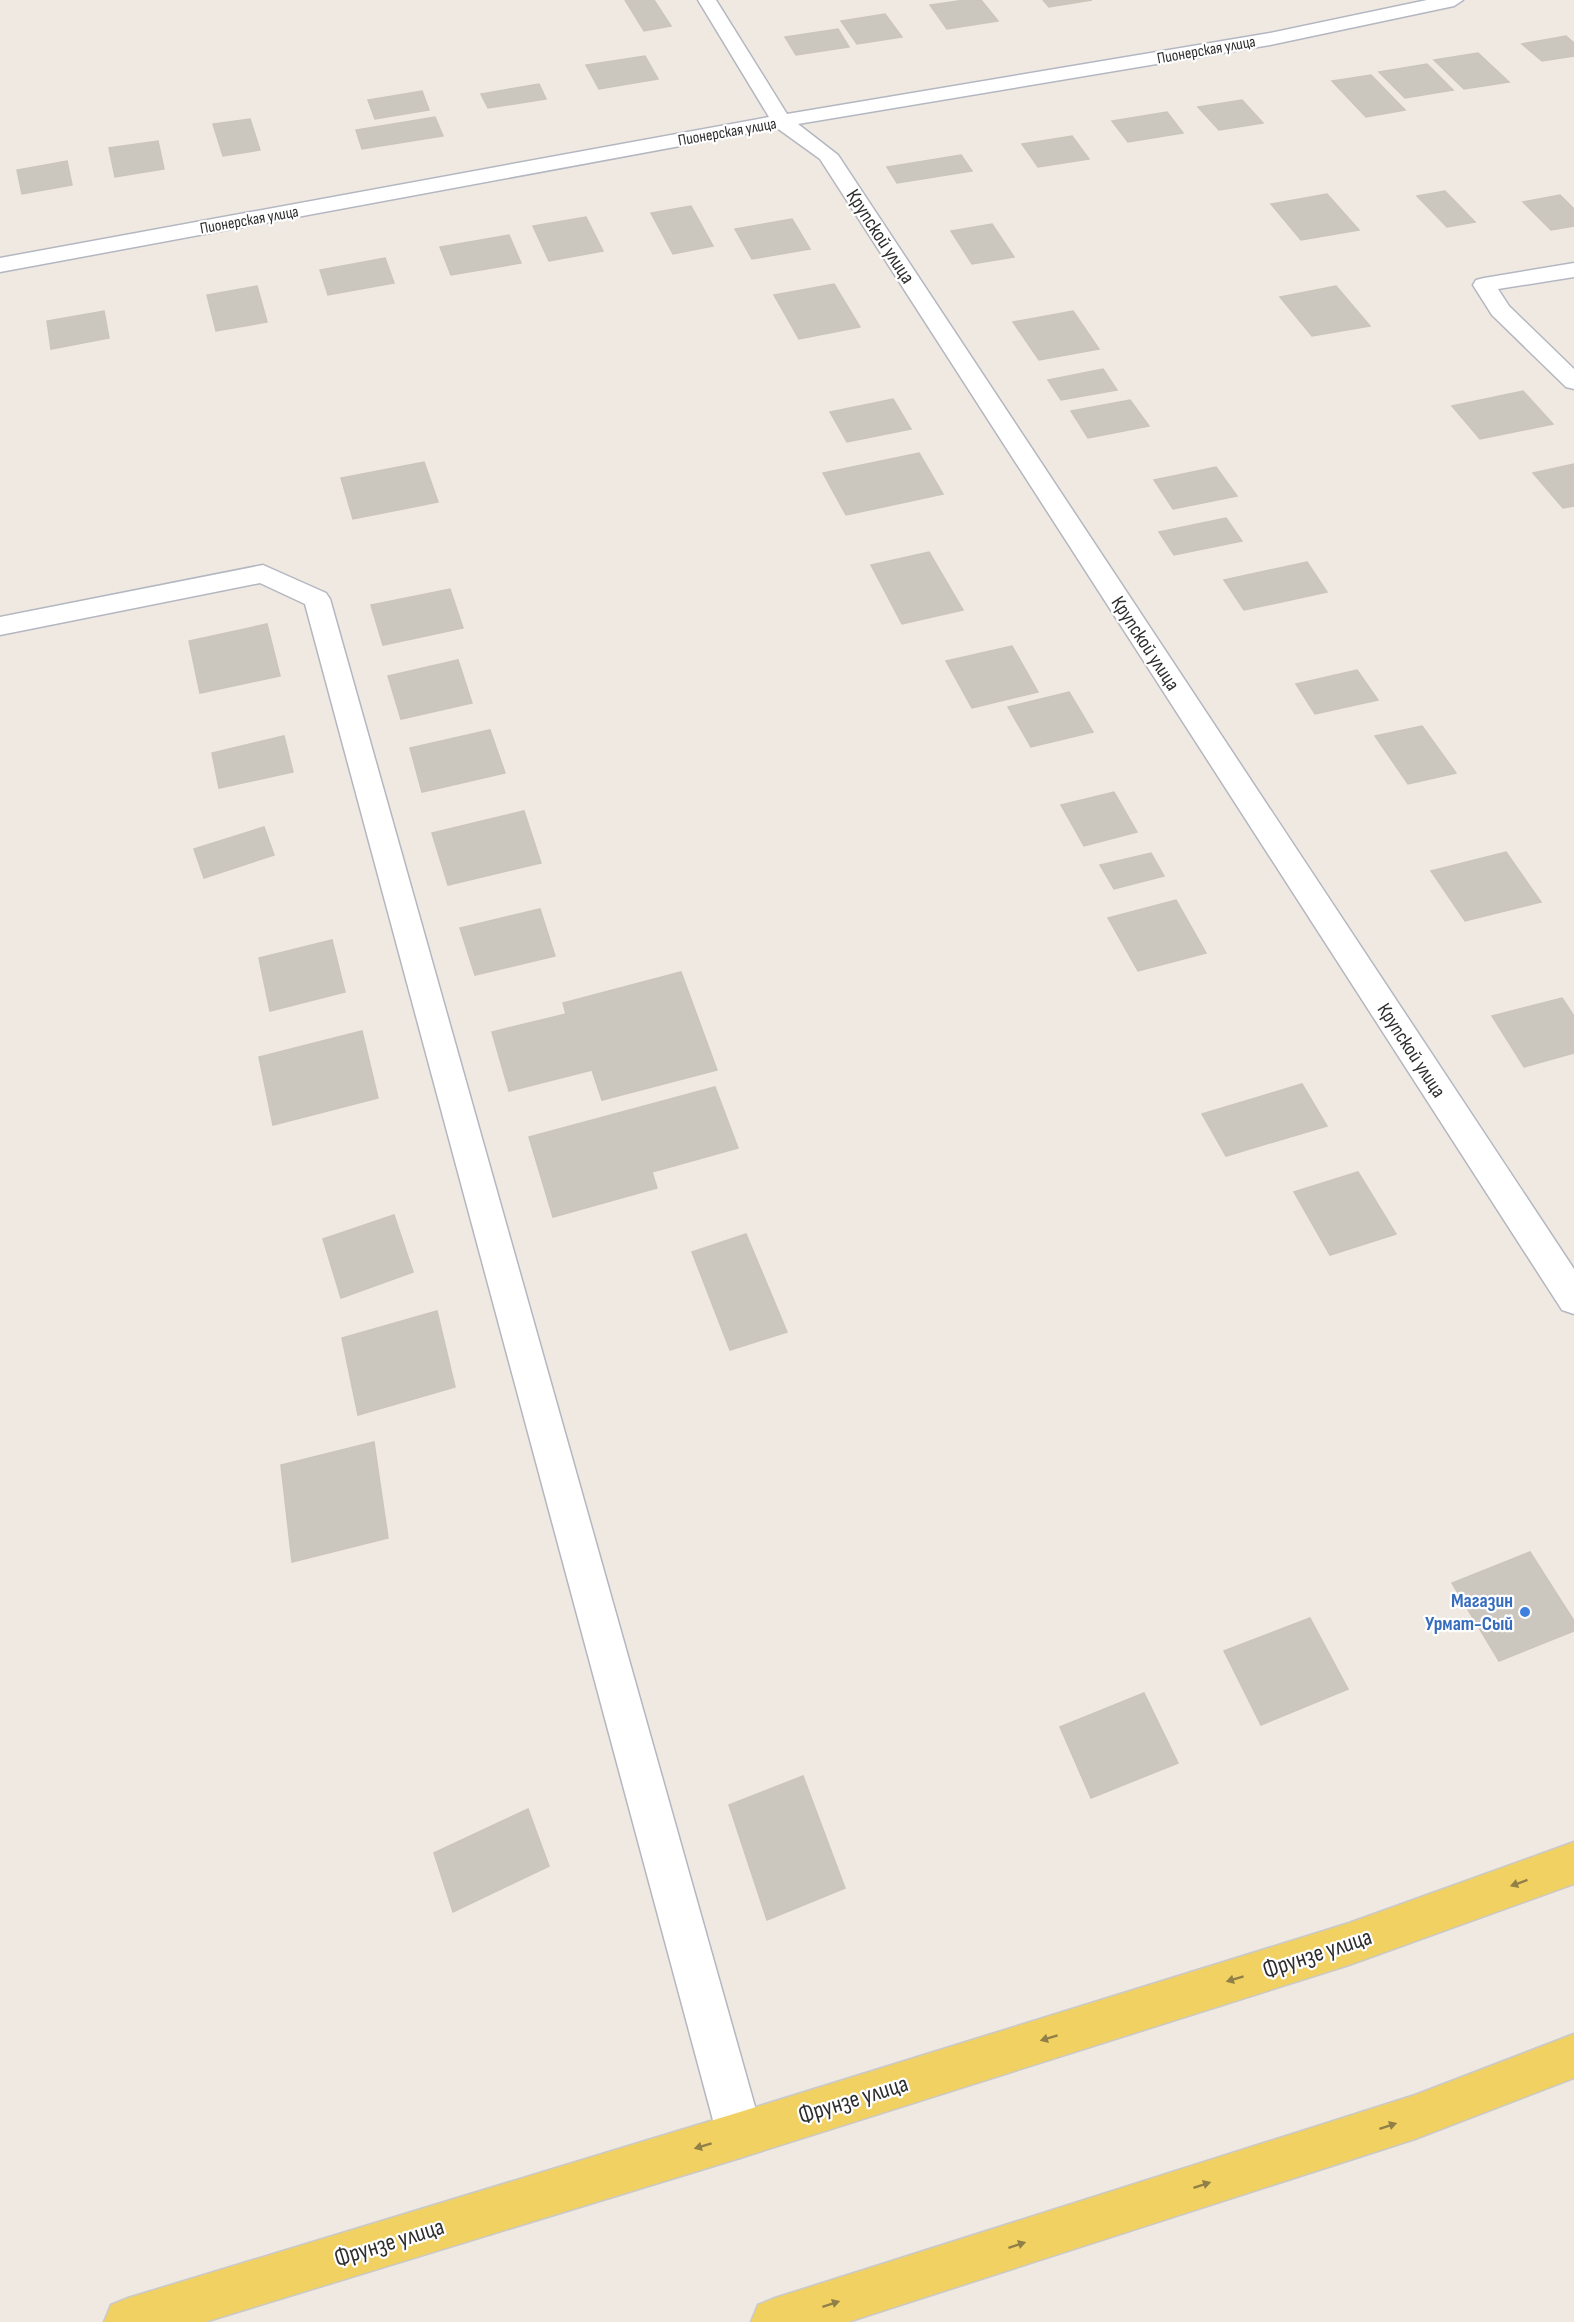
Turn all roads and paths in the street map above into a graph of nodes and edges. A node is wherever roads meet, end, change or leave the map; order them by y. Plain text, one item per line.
1 (707, 0) edge
2 (1454, 0) edge
3 (781, 121) junction
4 (0, 265) edge
5 (1574, 270) edge
6 (1574, 382) edge
7 (0, 626) edge
8 (1574, 1299) edge
9 (1574, 1863) edge
10 (1574, 2056) edge
11 (740, 2135) junction
12 (128, 2322) edge
13 (775, 2322) edge

1 - 3 street, Крупской улица
2 - 3 street, Пионерская улица
3 - 4 street, Пионерская улица
3 - 8 street, Крупской улица
5 - 6 street
7 - 11 street
9 -> 11 main road, Фрунзе улица
13 -> 10 main road
11 -> 12 main road, Фрунзе улица

